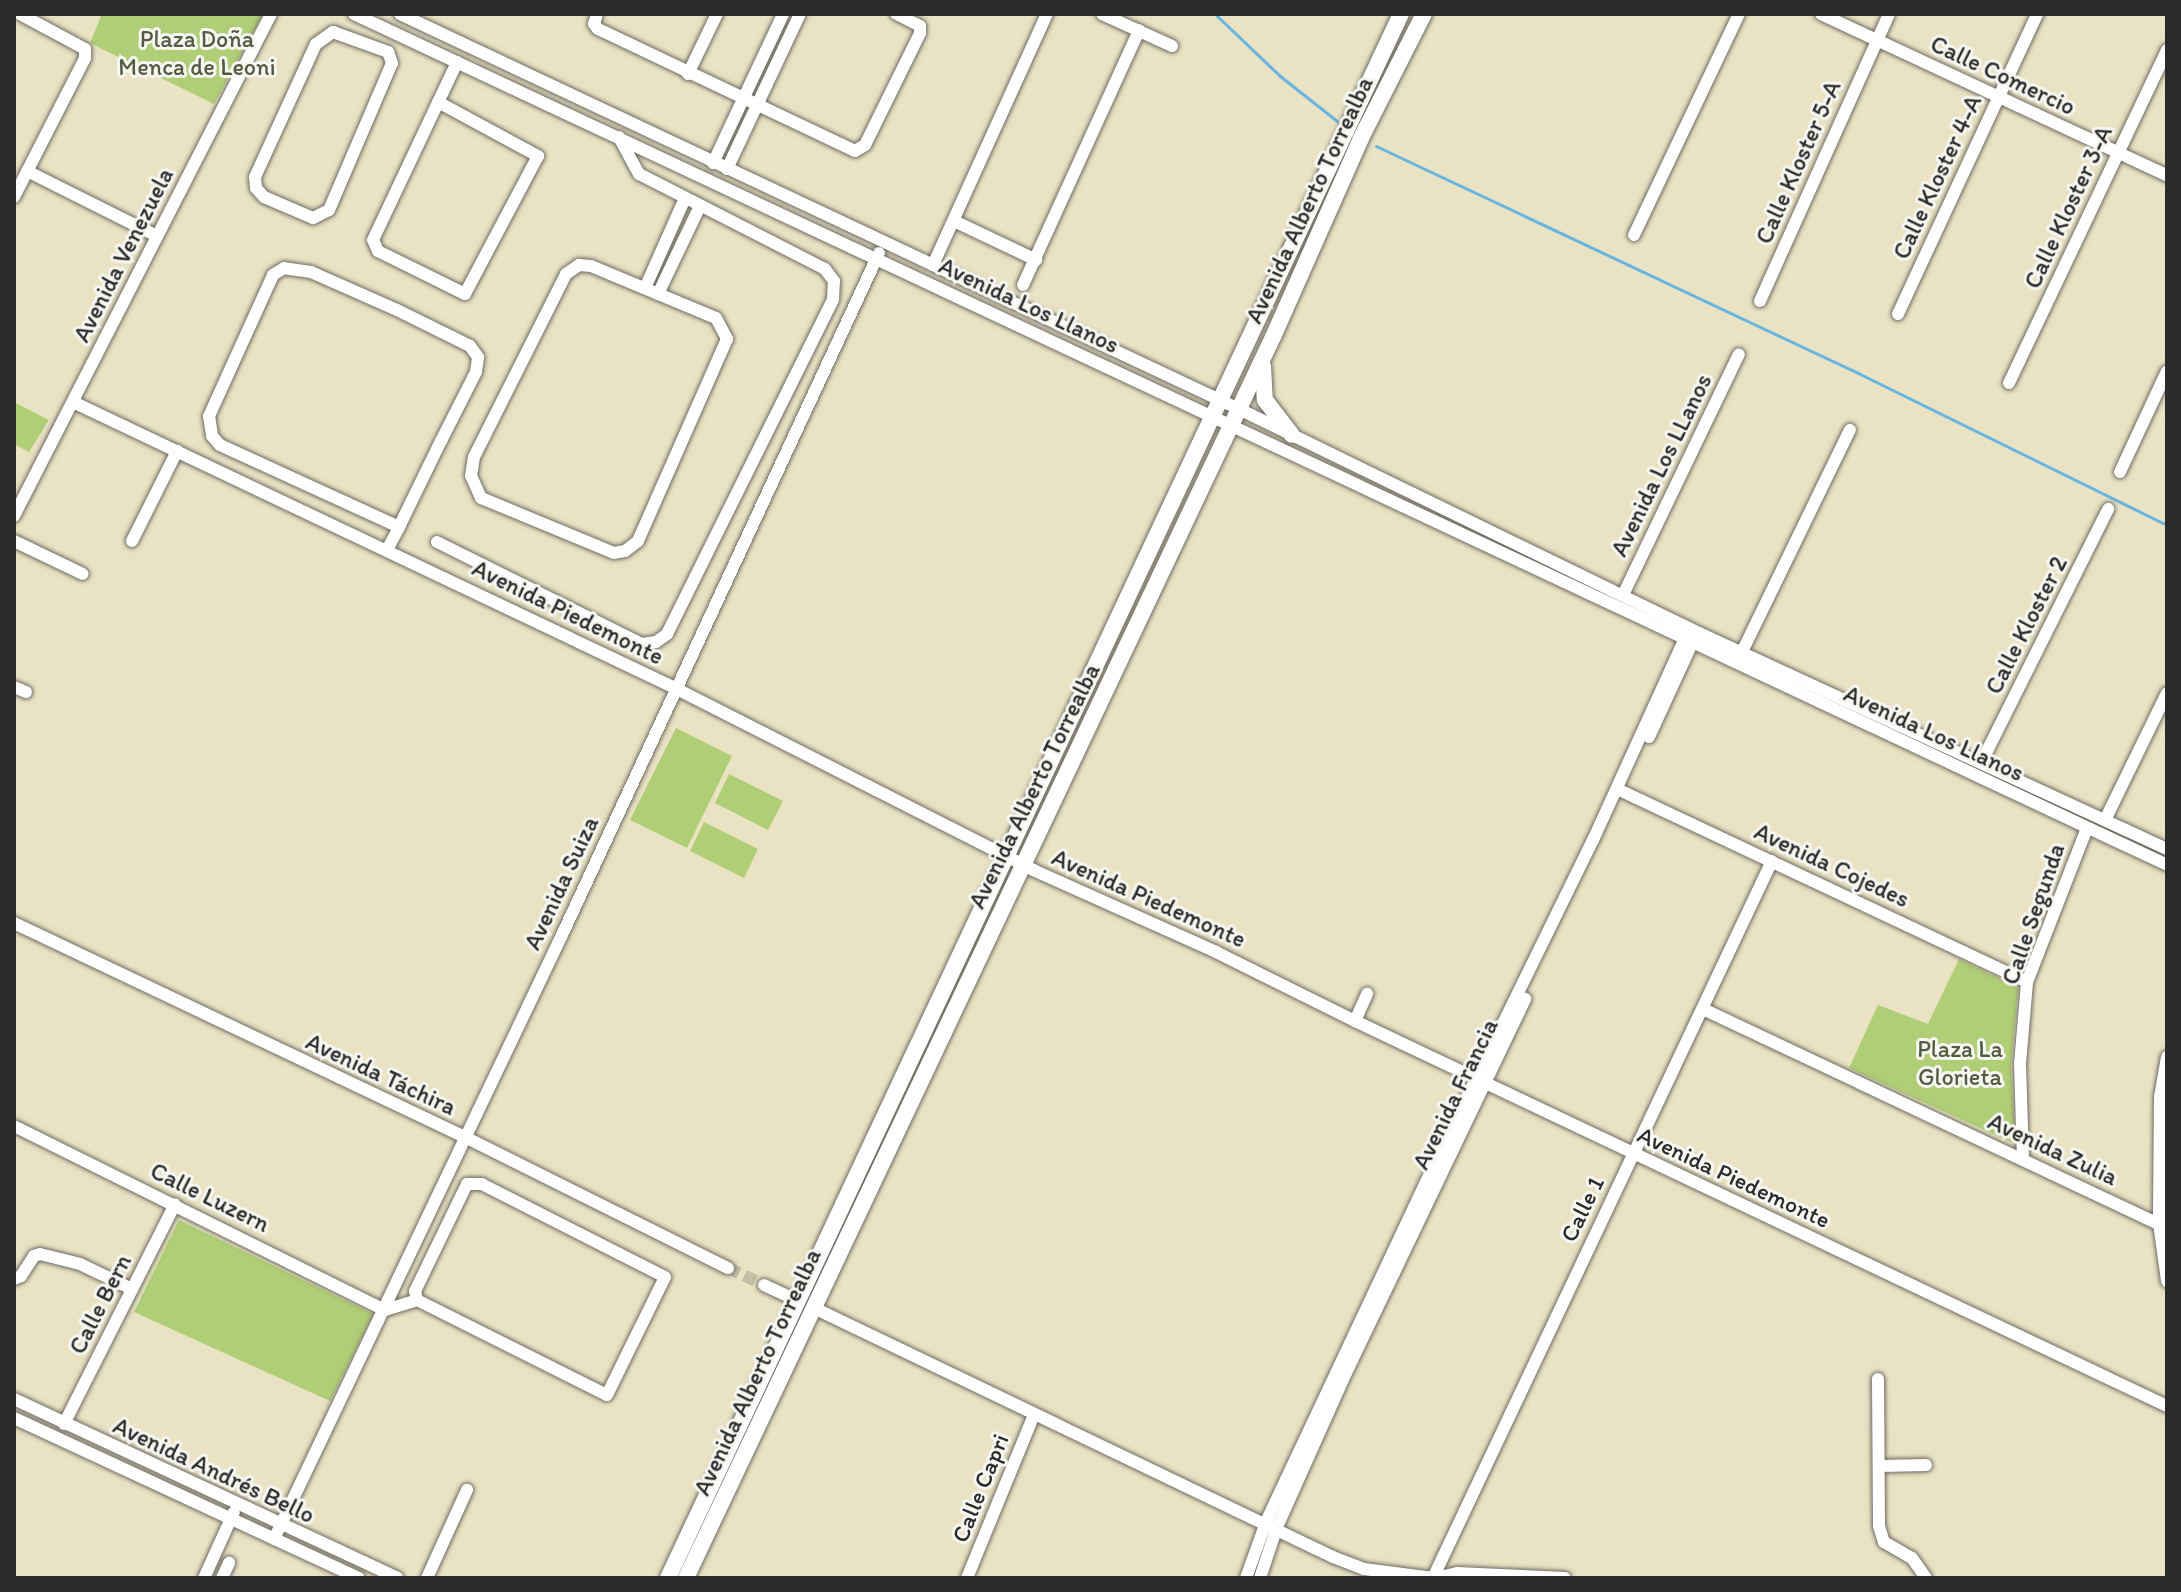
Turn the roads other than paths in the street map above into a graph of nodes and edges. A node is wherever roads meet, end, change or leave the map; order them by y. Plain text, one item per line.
1 (20, 14) edge
2 (271, 14) edge
3 (400, 14) edge
4 (597, 14) edge
5 (717, 14) edge
6 (783, 14) edge
7 (800, 14) edge
8 (896, 14) edge
9 (1047, 14) edge
10 (1102, 14) edge
11 (1424, 14) edge
12 (1739, 14) edge
13 (1821, 14) edge
14 (1889, 14) edge
15 (2037, 14) edge
16 (1397, 16) edge
17 (360, 17) edge
18 (1139, 30) junction
19 (357, 39) junction
20 (1877, 40) junction
21 (1172, 46) dead end
22 (2167, 50) edge
23 (457, 62) junction
24 (688, 74) junction
25 (1998, 97) junction
26 (743, 100) junction
27 (438, 102) junction
28 (757, 106) junction
29 (619, 137) junction
30 (2119, 153) junction
31 (713, 163) junction
32 (727, 169) junction
33 (27, 171) junction
34 (2167, 175) edge
35 (14, 197) edge
36 (685, 198) junction
37 (700, 206) junction
38 (954, 221) junction
39 (1634, 235) dead end
40 (157, 236) junction
41 (884, 243) junction
42 (876, 257) junction
43 (1036, 260) junction
44 (933, 265) junction
45 (1023, 285) dead end
46 (652, 291) junction
47 (1760, 301) dead end
48 (1898, 314) dead end
49 (1265, 353) junction
50 (1739, 354) dead end
51 (2167, 371) edge
52 (2009, 383) dead end
53 (73, 402) junction
54 (1216, 408) junction
55 (1236, 416) junction
56 (771, 421) junction
57 (1850, 430) dead end
58 (795, 432) junction
59 (1292, 435) junction
60 (177, 451) junction
61 (2120, 472) dead end
62 (2108, 509) dead end
63 (14, 516) edge
64 (399, 527) junction
65 (14, 541) edge
66 (132, 541) dead end
67 (437, 542) dead end
68 (387, 550) junction
69 (83, 574) dead end
70 (1623, 595) junction
71 (1691, 636) junction
72 (1742, 652) junction
73 (675, 688) junction
74 (2167, 693) edge
75 (1982, 761) junction
76 (1620, 791) junction
77 (2105, 820) junction
78 (2087, 828) junction
79 (2167, 849) edge
80 (1007, 856) junction
81 (1772, 861) junction
82 (1023, 865) junction
83 (2167, 865) edge
84 (14, 923) edge
85 (2027, 982) junction
86 (1367, 994) dead end
87 (1703, 1009) junction
88 (1355, 1021) junction
89 (2167, 1057) edge
90 (1481, 1080) junction
91 (14, 1126) edge
92 (465, 1137) junction
93 (1634, 1154) junction
94 (2023, 1159) junction
95 (175, 1204) junction
96 (2163, 1226) edge
97 (728, 1268) tunnel mouth
98 (14, 1279) edge
99 (2167, 1281) edge
100 (764, 1285) tunnel mouth
101 (132, 1289) junction
102 (417, 1300) junction
103 (806, 1304) junction
104 (385, 1310) junction
105 (1878, 1379) dead end
106 (14, 1399) edge
107 (2167, 1406) edge
108 (1034, 1415) junction
109 (14, 1418) edge
110 (64, 1424) junction
111 (1926, 1465) dead end
112 (1879, 1466) junction
113 (467, 1490) dead end
114 (237, 1504) junction
115 (232, 1519) junction
116 (281, 1524) junction
117 (1272, 1525) junction
118 (274, 1539) junction
119 (229, 1563) dead end
120 (204, 1578) edge
121 (222, 1578) edge
122 (359, 1578) edge
123 (397, 1578) edge
124 (427, 1578) edge
125 (668, 1578) edge
126 (686, 1578) edge
127 (967, 1578) edge
128 (1246, 1578) edge
129 (1260, 1578) edge
130 (1434, 1578) edge
131 (1565, 1578) edge
132 (1926, 1578) edge

1 - 33 street
2 - 40 street, Avenida Venezuela
3 - 31 street, Avenida Los Llanos
4 - 24 street
5 - 24 street
6 - 26 street
7 - 28 street
8 - 28 street
9 - 38 street
10 - 18 street
11 - 49 main road, Avenida Alberto Torrealba
12 - 39 street
13 - 20 street, Calle Comercio
14 - 20 street, Calle Kloster 5-A
15 - 25 street, Calle Kloster 4-A
16 - 54 main road, Avenida Alberto Torrealba
17 - 19 street
17 - 23 street, Avenida Los Llanos
18 - 21 street
18 - 43 street
19 - 19 street
20 - 25 street, Calle Comercio
20 - 47 street, Calle Kloster 5-A
22 - 30 street, Calle Kloster 3-A
23 - 27 street
23 - 29 street, Avenida Los Llanos
24 - 26 street
25 - 30 street, Calle Comercio
25 - 48 street, Calle Kloster 4-A
26 - 28 street
26 - 31 street
27 - 27 street
28 - 32 street
29 - 36 street
29 - 42 street, Avenida Los Llanos
30 - 34 street, Calle Comercio
30 - 52 street, Calle Kloster 3-A
31 - 32 street, Avenida Los Llanos
32 - 41 street, Avenida Los Llanos
33 - 35 street
33 - 40 street
36 - 37 street
36 - 46 street
37 - 46 street
37 - 56 street
38 - 43 street
38 - 44 street
40 - 53 street, Avenida Venezuela
41 - 42 street, Avenida Suiza
41 - 44 street, Avenida Los Llanos
42 - 54 street, Avenida Los Llanos
42 - 58 street, Avenida Suiza
43 - 45 street
44 - 54 street, Avenida Los Llanos
46 - 46 street
49 - 55 main road, Avenida Alberto Torrealba
49 - 59 main road
50 - 70 street, Avenida Los LLanos
51 - 61 street
53 - 60 street, Avenida Piedemonte
53 - 63 street, Avenida Venezuela
54 - 55 street, Avenida Los Llanos
54 - 80 main road, Avenida Alberto Torrealba
55 - 59 street, Avenida Los Llanos
55 - 71 street, Avenida Los Llanos
55 - 82 main road, Avenida Alberto Torrealba
56 - 58 street
56 - 67 street
57 - 72 street
58 - 73 street, Avenida Suiza
59 - 70 street, Avenida Los Llanos
60 - 66 street
60 - 68 street, Avenida Piedemonte
62 - 75 street, Calle Kloster 2
64 - 64 street
64 - 68 street
65 - 69 street
68 - 73 street, Avenida Piedemonte
70 - 71 street, Avenida Los Llanos
71 - 72 street, Avenida Los Llanos
71 - 76 street, Avenida Francia
71 - 78 street, Avenida Los Llanos
72 - 75 street, Avenida Los Llanos
73 - 80 street, Avenida Piedemonte
73 - 92 street, Avenida Suiza
74 - 77 street
75 - 77 street, Avenida Los Llanos
76 - 81 street, Avenida Cojedes
76 - 90 street, Avenida Francia
77 - 79 street, Avenida Los Llanos
78 - 83 street, Avenida Los Llanos
78 - 85 street, Calle Segunda
80 - 82 street, Avenida Piedemonte
80 - 103 main road, Avenida Alberto Torrealba
81 - 85 street, Avenida Cojedes
81 - 87 street, Calle 1
82 - 88 street, Avenida Piedemonte
82 - 103 main road, Avenida Alberto Torrealba
84 - 92 street, Avenida Táchira
85 - 94 street, Calle Segunda
86 - 88 street
87 - 93 street, Calle 1
87 - 94 street, Avenida Zulia
88 - 90 street, Avenida Piedemonte
89 - 96 street
90 - 93 street, Avenida Piedemonte
90 - 117 street, Avenida Francia
91 - 95 street, Calle Luzern
92 - 97 street, Avenida Táchira
92 - 104 street, Avenida Suiza
93 - 107 street, Avenida Piedemonte
93 - 130 street, Calle 1
94 - 96 street, Avenida Zulia
95 - 101 street, Calle Bern
95 - 104 street, Calle Luzern
96 - 99 street
98 - 101 street
100 - 103 street
101 - 110 street, Calle Bern
102 - 102 street
102 - 104 street
103 - 108 street
103 - 125 main road, Avenida Alberto Torrealba
103 - 126 main road, Avenida Alberto Torrealba
104 - 116 street, Avenida Suiza
105 - 112 street
106 - 110 street, Avenida Andrés Bello
108 - 117 street
108 - 127 street, Calle Capri
109 - 115 street, Avenida Andrés Bello
110 - 114 street, Avenida Andrés Bello
111 - 112 street
112 - 132 street
113 - 124 street
114 - 115 street
114 - 116 street, Avenida Andrés Bello
115 - 118 street, Avenida Andrés Bello
115 - 120 street
116 - 118 street, Avenida Suiza
116 - 123 street, Avenida Andrés Bello
117 - 128 street, Avenida Francia
117 - 129 street, Avenida Francia
117 - 130 street
118 - 122 street, Avenida Andrés Bello
119 - 121 street
130 - 131 street

